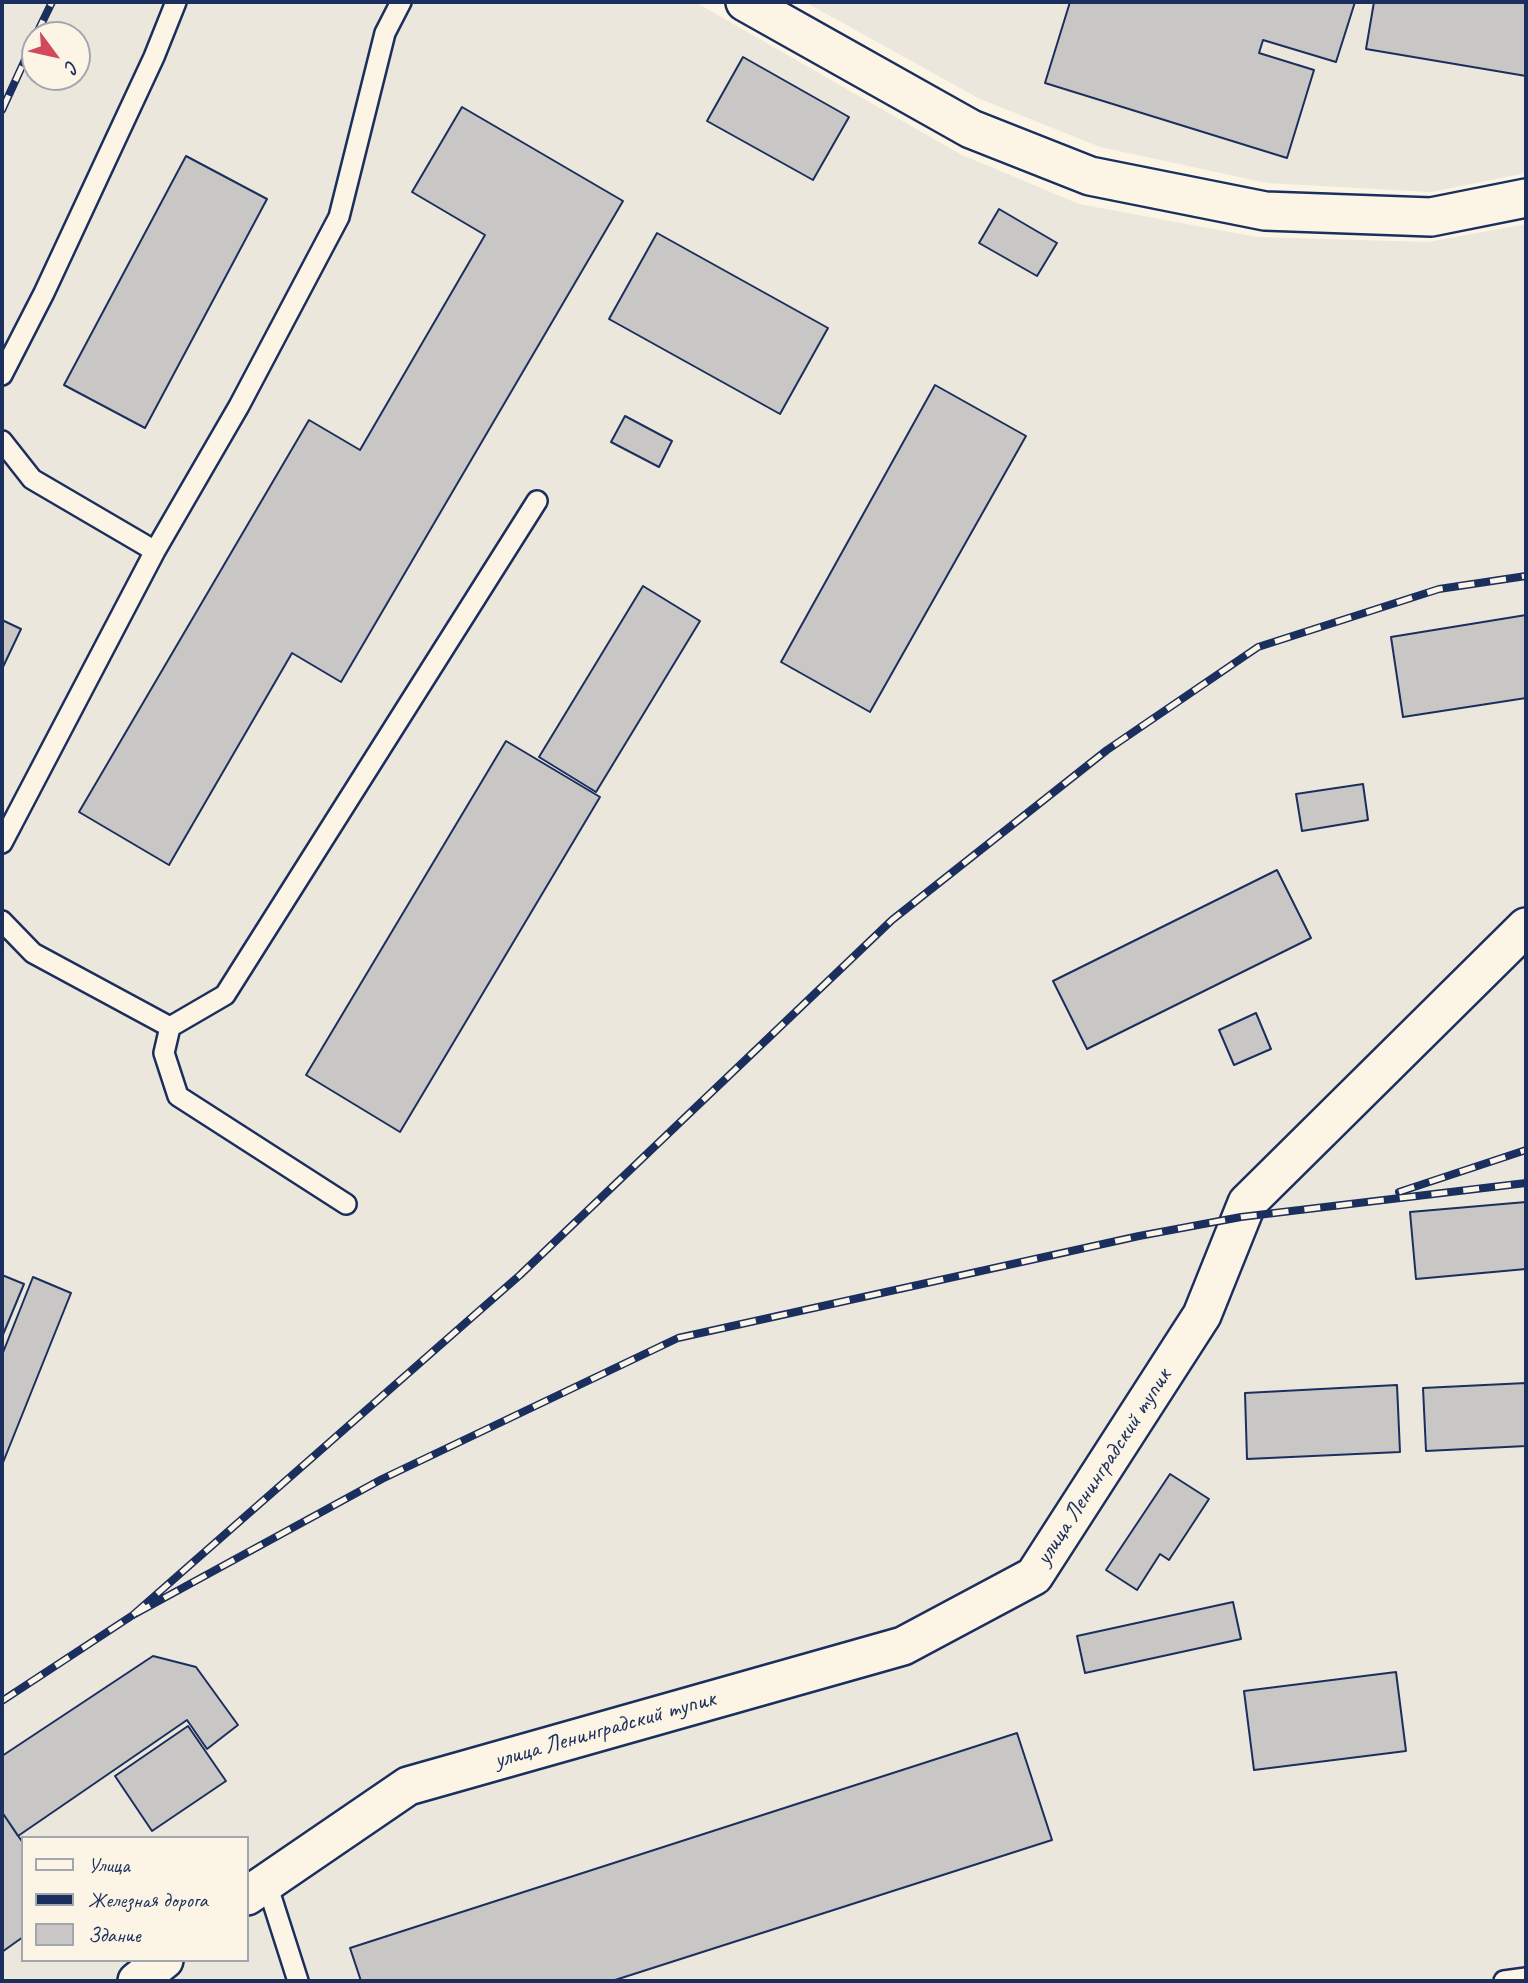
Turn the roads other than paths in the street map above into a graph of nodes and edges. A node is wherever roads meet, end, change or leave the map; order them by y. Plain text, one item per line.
1 (176, 2) edge
2 (401, 2) edge
3 (745, 2) edge
4 (1526, 198) edge
5 (2, 375) edge
6 (2, 441) edge
7 (537, 501) dead end
8 (155, 551) junction
9 (2, 843) edge
10 (2, 921) edge
11 (1526, 927) edge
12 (170, 1027) junction
13 (346, 1204) dead end
14 (257, 1888) edge
15 (161, 1962) edge
16 (1526, 1978) edge
17 (137, 1981) edge
18 (298, 1981) edge
19 (1504, 1981) edge

1 - 5 lane
2 - 8 lane
3 - 4 street
6 - 8 lane
7 - 12 lane
8 - 9 lane
10 - 12 lane
11 - 14 street, улица Ленинградский тупик
12 - 13 lane
14 - 18 lane
15 - 17 street
16 - 19 lane

